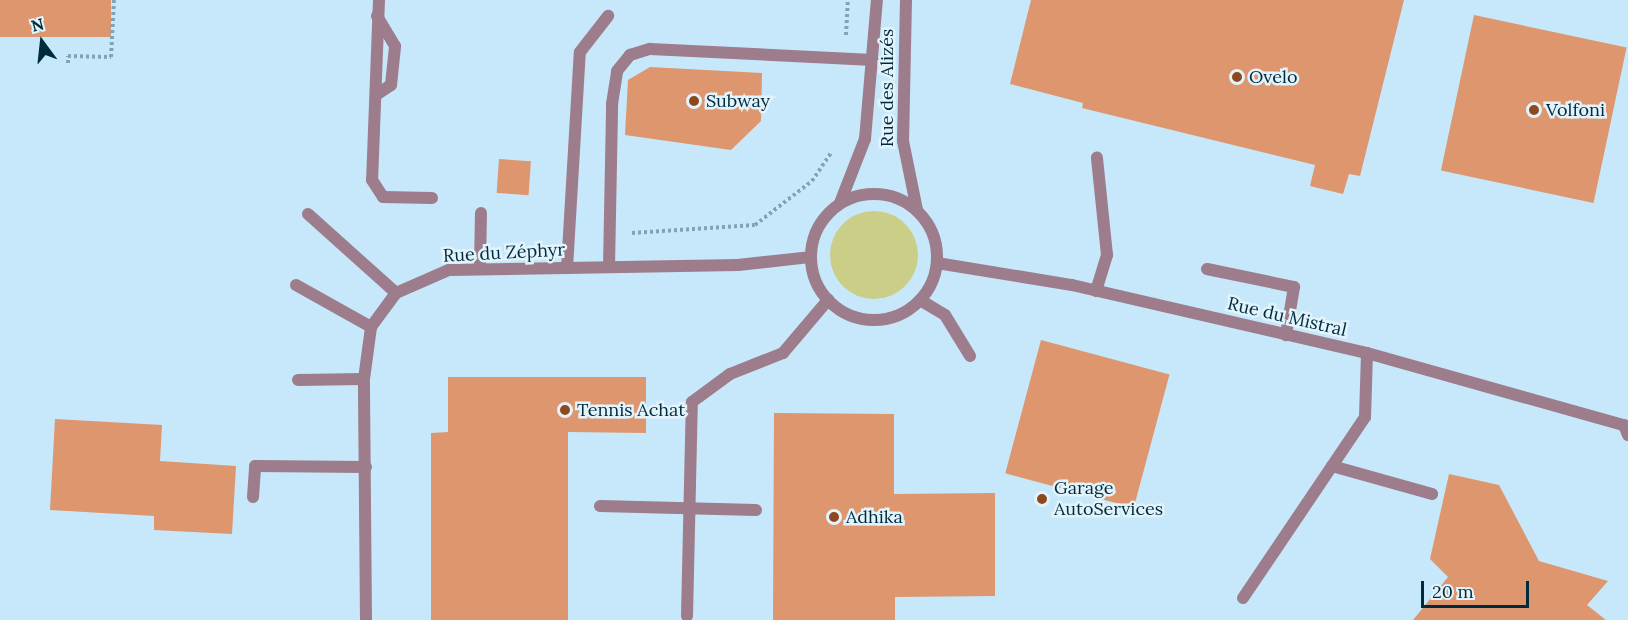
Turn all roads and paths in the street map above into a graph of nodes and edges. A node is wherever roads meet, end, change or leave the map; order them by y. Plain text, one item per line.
1 (114, 0) edge
2 (379, 0) edge
3 (848, 0) edge
4 (877, 0) edge
5 (906, 0) edge
6 (377, 16) junction
7 (608, 16) dead end
8 (845, 58) junction
9 (873, 60) junction
10 (68, 63) dead end
11 (376, 95) junction
12 (836, 145) dead end
13 (1097, 158) dead end
14 (432, 198) dead end
15 (840, 203) junction
16 (917, 210) junction
17 (482, 213) dead end
18 (309, 214) dead end
19 (610, 233) junction
20 (810, 257) junction
21 (937, 264) junction
22 (609, 267) junction
23 (567, 268) junction
24 (480, 269) junction
25 (1207, 269) dead end
26 (296, 285) dead end
27 (1096, 291) junction
28 (396, 293) junction
29 (828, 300) junction
30 (920, 300) junction
31 (371, 327) junction
32 (1286, 335) junction
33 (1367, 354) junction
34 (970, 356) dead end
35 (364, 379) junction
36 (298, 380) dead end
37 (1627, 429) edge
38 (1332, 466) junction
39 (366, 467) junction
40 (1432, 494) dead end
41 (253, 497) dead end
42 (600, 506) dead end
43 (689, 508) junction
44 (756, 510) dead end
45 (1243, 598) dead end
46 (687, 616) dead end
47 (366, 620) edge

1 - 10 path
2 - 6 street
3 - 8 path
4 - 9 street, Rue des Alizés
5 - 16 street, Rue des Alizés
6 - 11 street
6 - 11 street
7 - 23 street
8 - 9 street
8 - 19 street
9 - 15 street, Rue des Alizés
11 - 14 street
12 - 19 path
13 - 27 street
15 - 16 street
15 - 20 street
16 - 21 street
17 - 24 street
18 - 28 street
19 - 22 street
20 - 22 street, Rue du Zéphyr
20 - 29 street
21 - 27 street, Rue du Mistral
21 - 30 street
22 - 23 street, Rue du Zéphyr
23 - 24 street, Rue du Zéphyr
24 - 28 street, Rue du Zéphyr
25 - 32 street
26 - 31 street
27 - 32 street, Rue du Mistral
28 - 31 street
29 - 30 street
29 - 43 street
30 - 34 street
31 - 35 street
32 - 33 street, Rue du Mistral
33 - 37 street, Rue du Mistral
33 - 38 street
35 - 36 street
35 - 39 street
38 - 40 street
38 - 45 street
39 - 41 street
39 - 47 street
42 - 43 street
43 - 44 street
43 - 46 street

